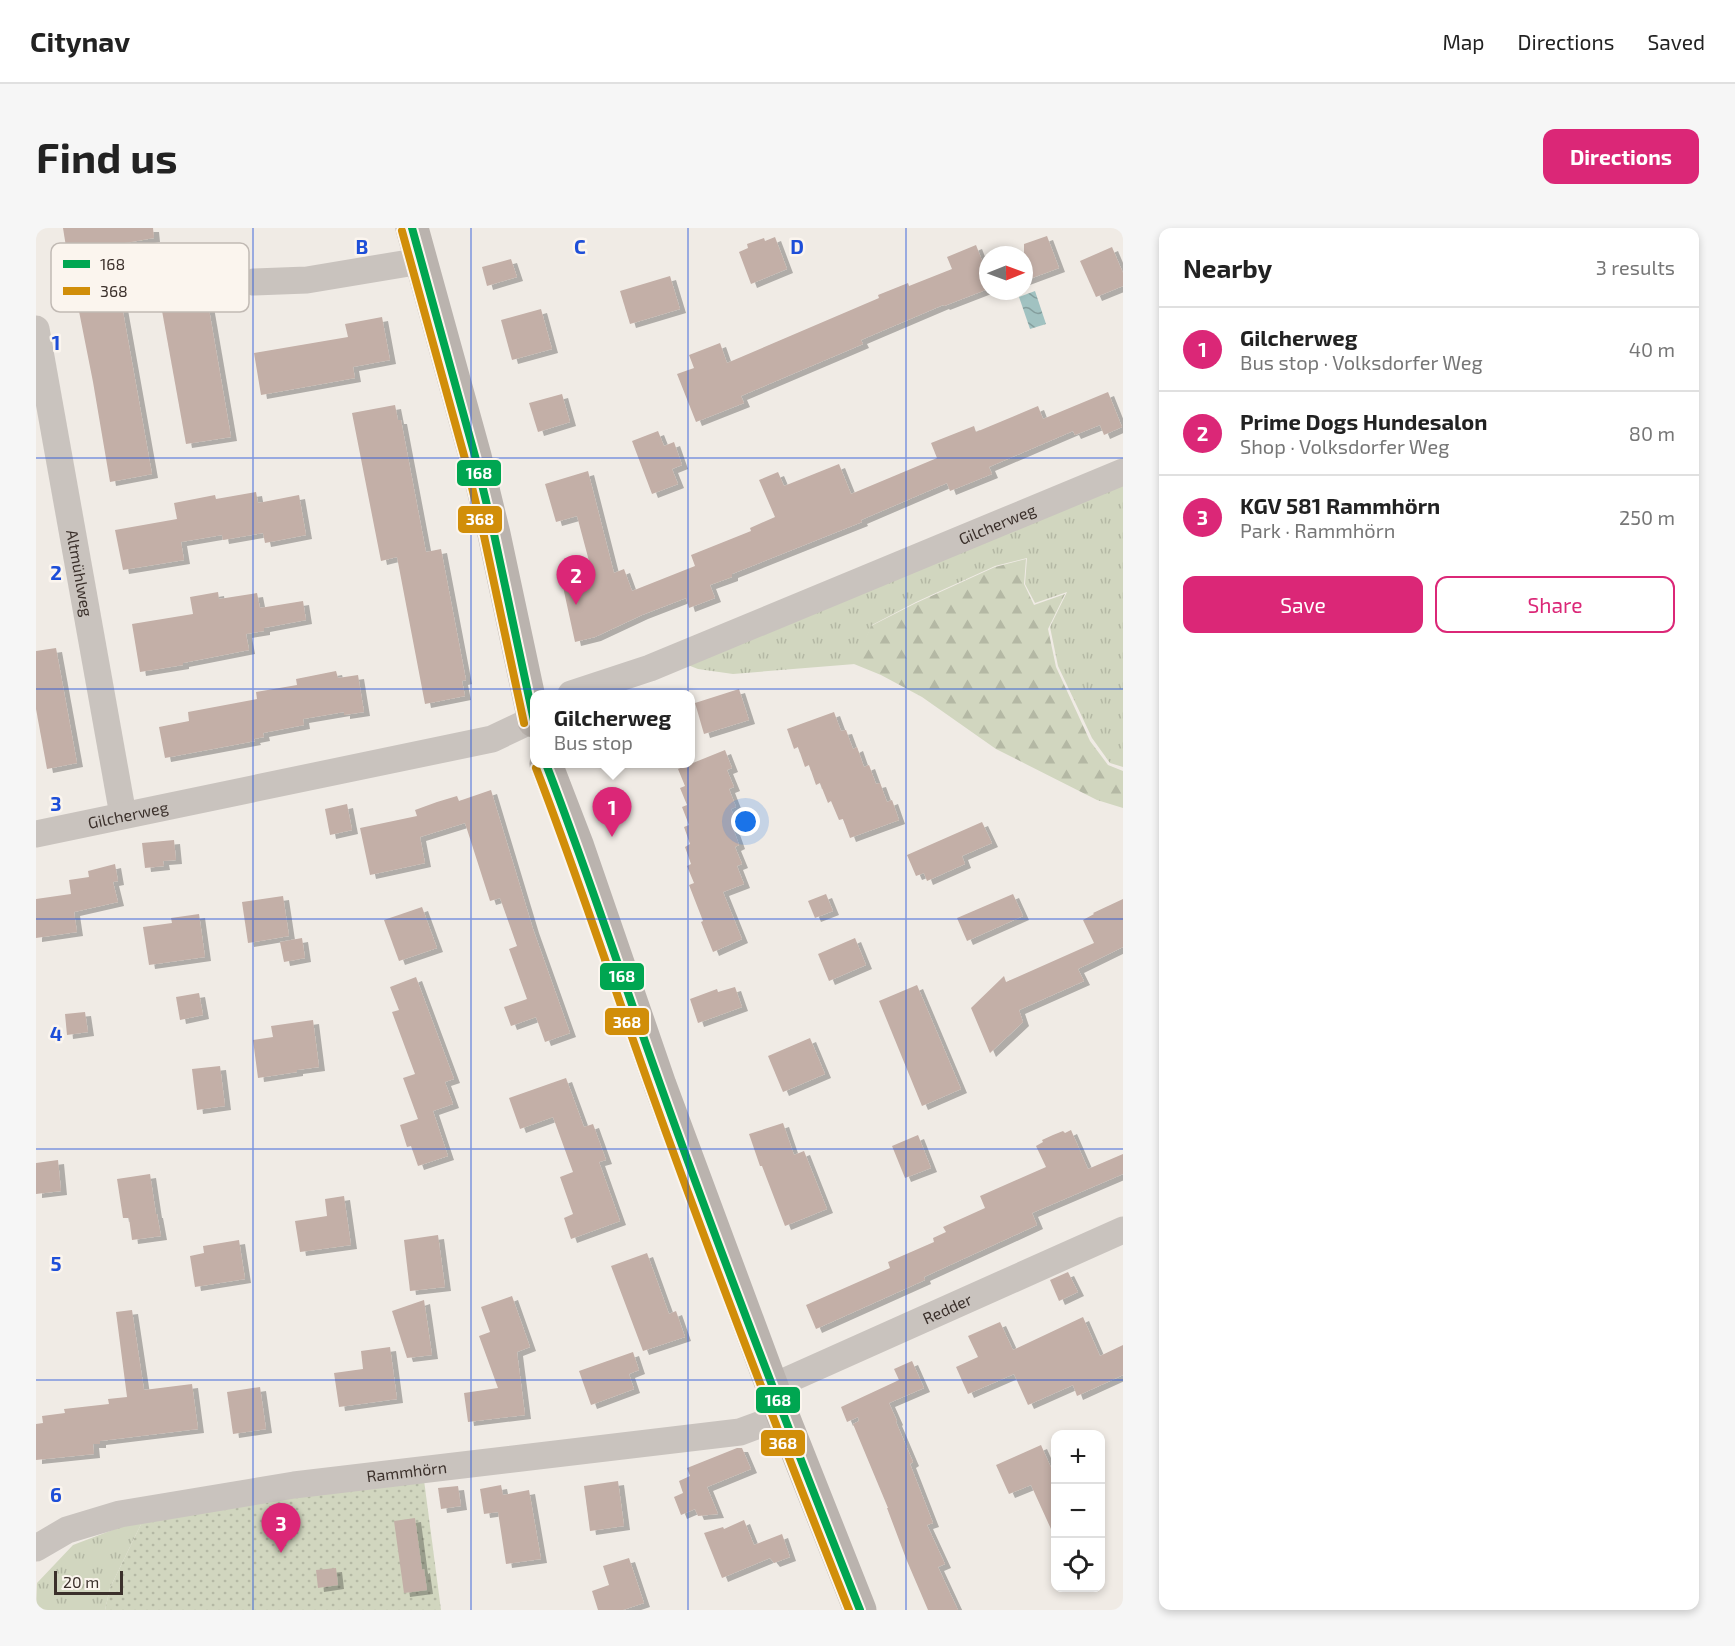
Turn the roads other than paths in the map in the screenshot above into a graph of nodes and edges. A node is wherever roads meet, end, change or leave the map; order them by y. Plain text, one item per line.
1 (412, 228) edge
2 (420, 261) junction
3 (254, 282) dead end
4 (36, 329) edge
5 (1123, 472) edge
6 (583, 690) edge
7 (530, 702) edge
8 (530, 722) edge
9 (548, 768) edge
10 (123, 815) junction
11 (36, 834) edge
12 (1123, 1230) edge
13 (778, 1402) junction
14 (36, 1548) edge
15 (860, 1610) edge

1 - 2 street
2 - 3 street
2 - 7 street
4 - 10 street, Altmühlweg
5 - 6 street, Gilcherweg
8 - 10 street, Gilcherweg
9 - 13 street
10 - 11 street, Gilcherweg
12 - 13 street, Redder
13 - 14 street, Rammhörn
13 - 15 street

